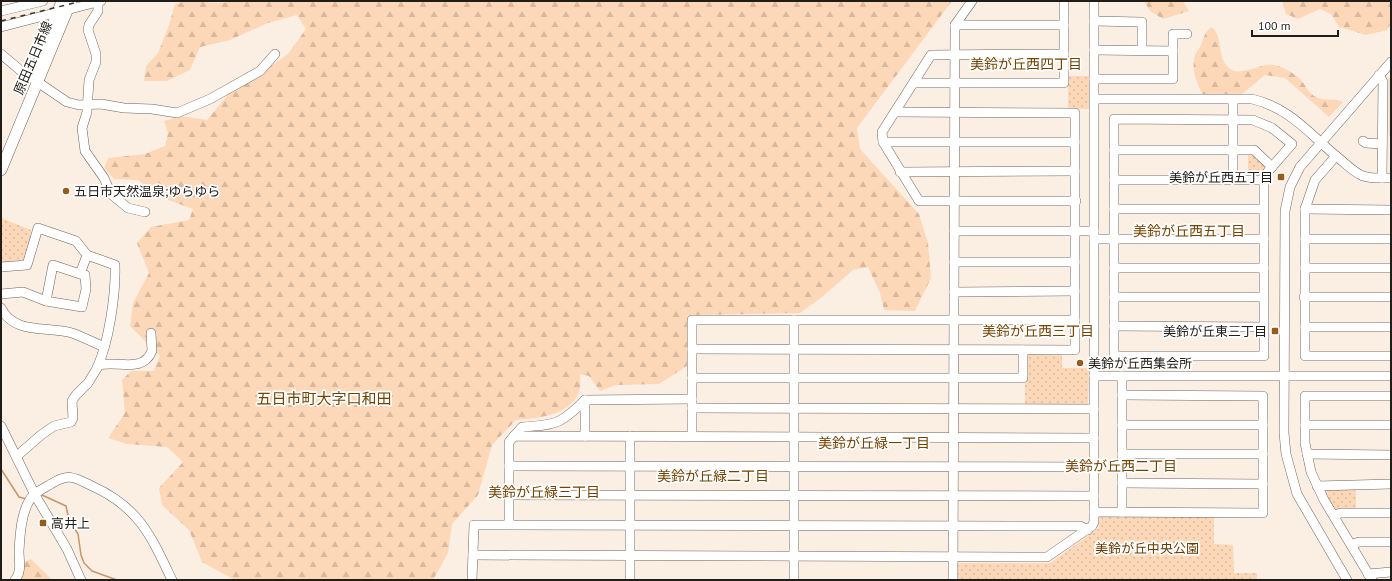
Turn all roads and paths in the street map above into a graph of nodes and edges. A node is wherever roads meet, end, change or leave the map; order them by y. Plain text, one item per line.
1 (43, 1) edge
2 (99, 1) edge
3 (972, 1) edge
4 (1064, 1) edge
5 (1094, 1) edge
6 (65, 6) edge
7 (1, 11) edge
8 (41, 17) junction
9 (1094, 21) junction
10 (955, 25) junction
11 (1064, 25) junction
12 (1, 27) edge
13 (1187, 34) dead end
14 (48, 40) junction
15 (1094, 50) junction
16 (1142, 50) junction
17 (1173, 51) junction
18 (1, 54) edge
19 (275, 54) dead end
20 (954, 54) junction
21 (1064, 54) junction
22 (1391, 62) edge
23 (1379, 76) junction
24 (1094, 80) junction
25 (35, 81) junction
26 (914, 83) junction
27 (954, 83) junction
28 (1095, 100) junction
29 (1233, 100) junction
30 (88, 104) junction
31 (895, 112) junction
32 (954, 112) junction
33 (1233, 120) junction
34 (1363, 141) dead end
35 (883, 142) junction
36 (954, 142) junction
37 (1075, 142) junction
38 (1321, 142) junction
39 (1385, 142) edge
40 (1114, 150) junction
41 (1233, 150) junction
42 (1, 154) edge
43 (1336, 156) junction
44 (1272, 167) junction
45 (1, 170) edge
46 (954, 171) junction
47 (1075, 171) junction
48 (900, 172) junction
49 (1386, 178) edge
50 (1114, 180) junction
51 (1233, 180) junction
52 (1264, 180) junction
53 (954, 201) junction
54 (1076, 201) junction
55 (1114, 209) junction
56 (1264, 209) junction
57 (1305, 209) junction
58 (1391, 210) edge
59 (145, 212) dead end
60 (954, 231) junction
61 (1076, 231) junction
62 (1094, 235) junction
63 (1114, 238) junction
64 (1264, 239) junction
65 (1305, 239) junction
66 (1391, 239) edge
67 (87, 255) junction
68 (954, 262) junction
69 (1075, 262) junction
70 (1, 267) edge
71 (1114, 268) junction
72 (1264, 268) junction
73 (1304, 268) junction
74 (1391, 268) edge
75 (80, 274) junction
76 (1075, 291) junction
77 (954, 292) junction
78 (1, 294) edge
79 (1114, 297) junction
80 (1264, 297) junction
81 (1304, 297) junction
82 (1391, 297) edge
83 (46, 301) junction
84 (1, 308) edge
85 (794, 320) junction
86 (954, 320) junction
87 (1075, 320) junction
88 (1114, 326) junction
89 (1263, 327) junction
90 (1305, 327) junction
91 (1391, 327) edge
92 (150, 333) dead end
93 (104, 346) junction
94 (692, 349) junction
95 (794, 349) junction
96 (954, 350) junction
97 (1023, 350) junction
98 (1391, 356) edge
99 (97, 368) junction
100 (1094, 376) junction
101 (1122, 376) junction
102 (1284, 376) junction
103 (1391, 376) edge
104 (692, 378) junction
105 (794, 378) junction
106 (954, 379) junction
107 (1122, 395) junction
108 (1391, 396) edge
109 (586, 400) junction
110 (692, 404) junction
111 (795, 408) junction
112 (954, 409) junction
113 (1094, 409) junction
114 (1122, 425) junction
115 (1263, 425) junction
116 (1305, 425) junction
117 (1391, 425) edge
118 (1, 426) edge
119 (514, 436) junction
120 (585, 436) junction
121 (630, 436) junction
122 (692, 436) junction
123 (794, 436) junction
124 (953, 438) junction
125 (1094, 438) junction
126 (1122, 454) junction
127 (1263, 454) junction
128 (1307, 454) junction
129 (1391, 454) edge
130 (17, 456) junction
131 (509, 466) junction
132 (630, 466) junction
133 (794, 467) junction
134 (954, 467) junction
135 (1094, 467) junction
136 (1122, 483) junction
137 (1263, 484) junction
138 (1391, 484) edge
139 (1317, 486) junction
140 (34, 495) junction
141 (509, 495) junction
142 (630, 495) junction
143 (794, 496) junction
144 (954, 496) junction
145 (1094, 496) junction
146 (1094, 512) junction
147 (1122, 512) junction
148 (1391, 513) edge
149 (1334, 515) junction
150 (509, 524) junction
151 (630, 525) junction
152 (953, 525) junction
153 (794, 526) junction
154 (1088, 530) junction
155 (1391, 542) edge
156 (1351, 545) junction
157 (473, 555) junction
158 (630, 555) junction
159 (794, 556) junction
160 (954, 557) junction
161 (1391, 572) edge
162 (1370, 577) edge
163 (15, 580) edge
164 (81, 580) edge
165 (172, 580) edge
166 (472, 580) edge
167 (630, 580) edge
168 (794, 580) edge
169 (953, 580) edge
170 (1346, 580) edge

1 - 7 street
2 - 6 street
2 - 30 street
3 - 10 street
4 - 11 street
5 - 9 street
6 - 8 street
6 - 14 main road, 原田五日市線
6 - 25 main road, 原田五日市線
8 - 12 street
8 - 14 street
9 - 15 street
9 - 16 street
10 - 11 street
10 - 20 street
11 - 21 street
13 - 17 street
14 - 25 main road, 原田五日市線
15 - 16 street
15 - 24 street
16 - 17 street
17 - 24 street
18 - 25 street
19 - 30 street
20 - 21 street
20 - 26 street
20 - 27 street
21 - 27 street
22 - 23 street
23 - 38 street
23 - 39 street
24 - 28 street
25 - 30 street
25 - 42 main road, 原田五日市線
25 - 45 main road, 原田五日市線
26 - 27 street
26 - 31 street
27 - 32 street
28 - 29 street
28 - 62 street
29 - 33 street
29 - 38 street
30 - 59 street
31 - 32 street
31 - 35 street
32 - 36 street
32 - 37 street
33 - 40 street
33 - 41 street
33 - 44 street
34 - 39 street
35 - 36 street
35 - 48 street
36 - 37 street
36 - 46 street
37 - 47 street
38 - 43 street
38 - 102 street
39 - 49 street
40 - 41 street
40 - 50 street
41 - 44 street
41 - 51 street
43 - 49 street
43 - 57 street
44 - 52 street
46 - 47 street
46 - 48 street
46 - 53 street
47 - 54 street
48 - 53 street
50 - 51 street
50 - 55 street
51 - 52 street
52 - 56 street
53 - 54 street
53 - 60 street
54 - 61 street
55 - 56 street
55 - 63 street
56 - 64 street
57 - 58 street
57 - 65 street
60 - 61 street
60 - 68 street
61 - 62 street
61 - 69 street
62 - 63 street
62 - 100 street
63 - 64 street
63 - 71 street
64 - 72 street
65 - 66 street
65 - 73 street
67 - 70 street
67 - 75 street
67 - 93 street
68 - 69 street
68 - 77 street
69 - 76 street
71 - 72 street
71 - 79 street
72 - 80 street
73 - 74 street
73 - 81 street
75 - 83 street
75 - 83 street
76 - 77 street
76 - 87 street
77 - 86 street
78 - 83 street
79 - 80 street
79 - 88 street
80 - 89 street
81 - 82 street
81 - 90 street
84 - 93 street
85 - 86 street
85 - 94 street
85 - 95 street
86 - 87 street
86 - 96 street
87 - 97 street
88 - 89 street
88 - 89 street
90 - 91 street
90 - 98 street
92 - 99 street
93 - 99 street
94 - 95 street
94 - 104 street
95 - 96 street
95 - 105 street
96 - 97 street
96 - 106 street
97 - 106 street
99 - 130 street
100 - 101 street
100 - 113 street
101 - 102 street
101 - 107 street
102 - 103 street
102 - 170 street
104 - 105 street
104 - 110 street
105 - 106 street
105 - 111 street
106 - 112 street
107 - 114 street
107 - 115 street
108 - 116 street
109 - 110 street
109 - 119 street
109 - 120 street
110 - 111 street
110 - 122 street
111 - 112 street
111 - 123 street
112 - 113 street
112 - 124 street
113 - 125 street
114 - 115 street
114 - 126 street
115 - 127 street
116 - 117 street
116 - 128 street
118 - 130 street
119 - 120 street
119 - 131 street
120 - 121 street
121 - 122 street
121 - 132 street
122 - 123 street
123 - 124 street
123 - 133 street
124 - 125 street
124 - 134 street
125 - 135 street
126 - 127 street
126 - 136 street
127 - 137 street
128 - 129 street
128 - 139 street
130 - 140 street
131 - 132 street
131 - 141 street
132 - 133 street
132 - 142 street
133 - 134 street
133 - 143 street
134 - 135 street
134 - 144 street
135 - 145 street
136 - 137 street
136 - 147 street
137 - 147 street
138 - 139 street
139 - 149 street
140 - 163 street
140 - 164 street
140 - 165 street
141 - 142 street
141 - 150 street
142 - 143 street
142 - 151 street
143 - 144 street
143 - 153 street
144 - 145 street
144 - 152 street
145 - 146 street
146 - 147 street
146 - 154 street
148 - 149 street
149 - 156 street
150 - 151 street
150 - 157 street
151 - 153 street
151 - 158 street
152 - 153 street
152 - 154 street
152 - 160 street
153 - 159 street
154 - 160 street
155 - 156 street
156 - 162 street
157 - 158 street
157 - 166 street
158 - 159 street
158 - 167 street
159 - 160 street
159 - 168 street
160 - 169 street
161 - 162 street

